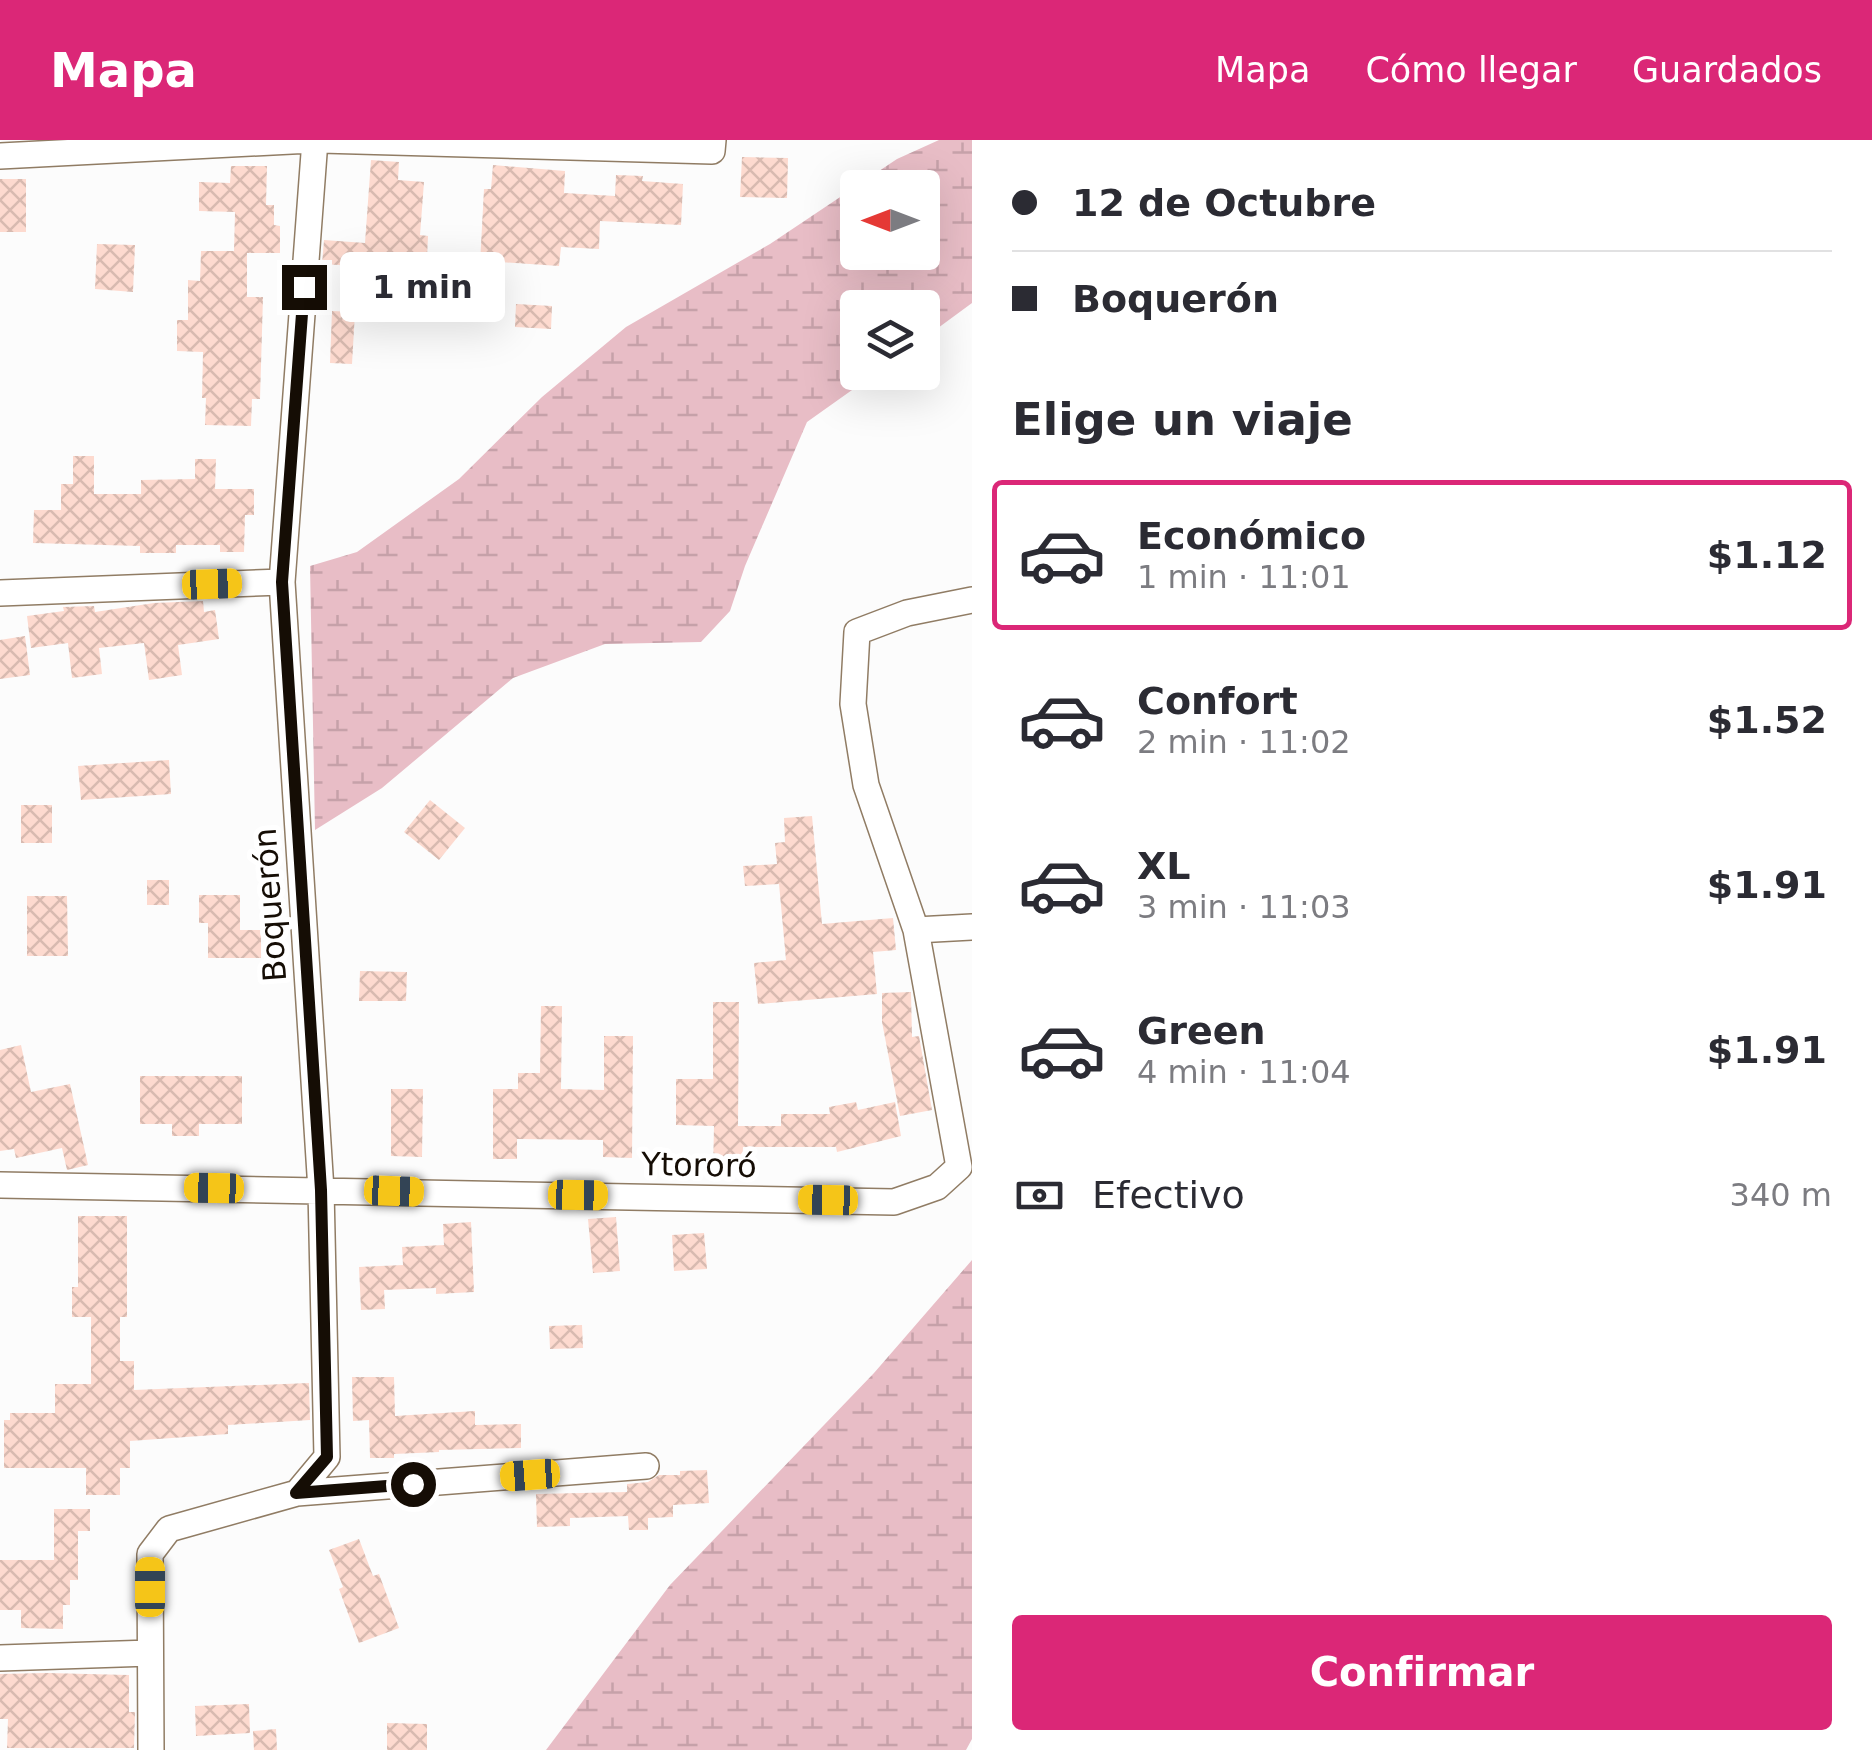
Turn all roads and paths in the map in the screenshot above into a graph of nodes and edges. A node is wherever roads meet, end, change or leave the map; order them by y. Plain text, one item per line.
1 (316, 140) edge
2 (713, 140) edge
3 (0, 156) edge
4 (282, 582) junction
5 (0, 593) edge
6 (972, 600) edge
7 (972, 926) edge
8 (916, 930) junction
9 (0, 1186) edge
10 (321, 1190) junction
11 (646, 1466) dead end
12 (296, 1493) junction
13 (150, 1653) junction
14 (0, 1658) edge
15 (152, 1750) edge

1 - 2 street
1 - 3 street
1 - 4 street, Boquerón
4 - 5 street
4 - 10 street, Boquerón
6 - 8 street, Ytororó
7 - 8 street
8 - 10 street, Ytororó
9 - 10 street, Ytororó
10 - 12 street, Boquerón
11 - 12 street
12 - 13 street
13 - 14 street
13 - 15 street

